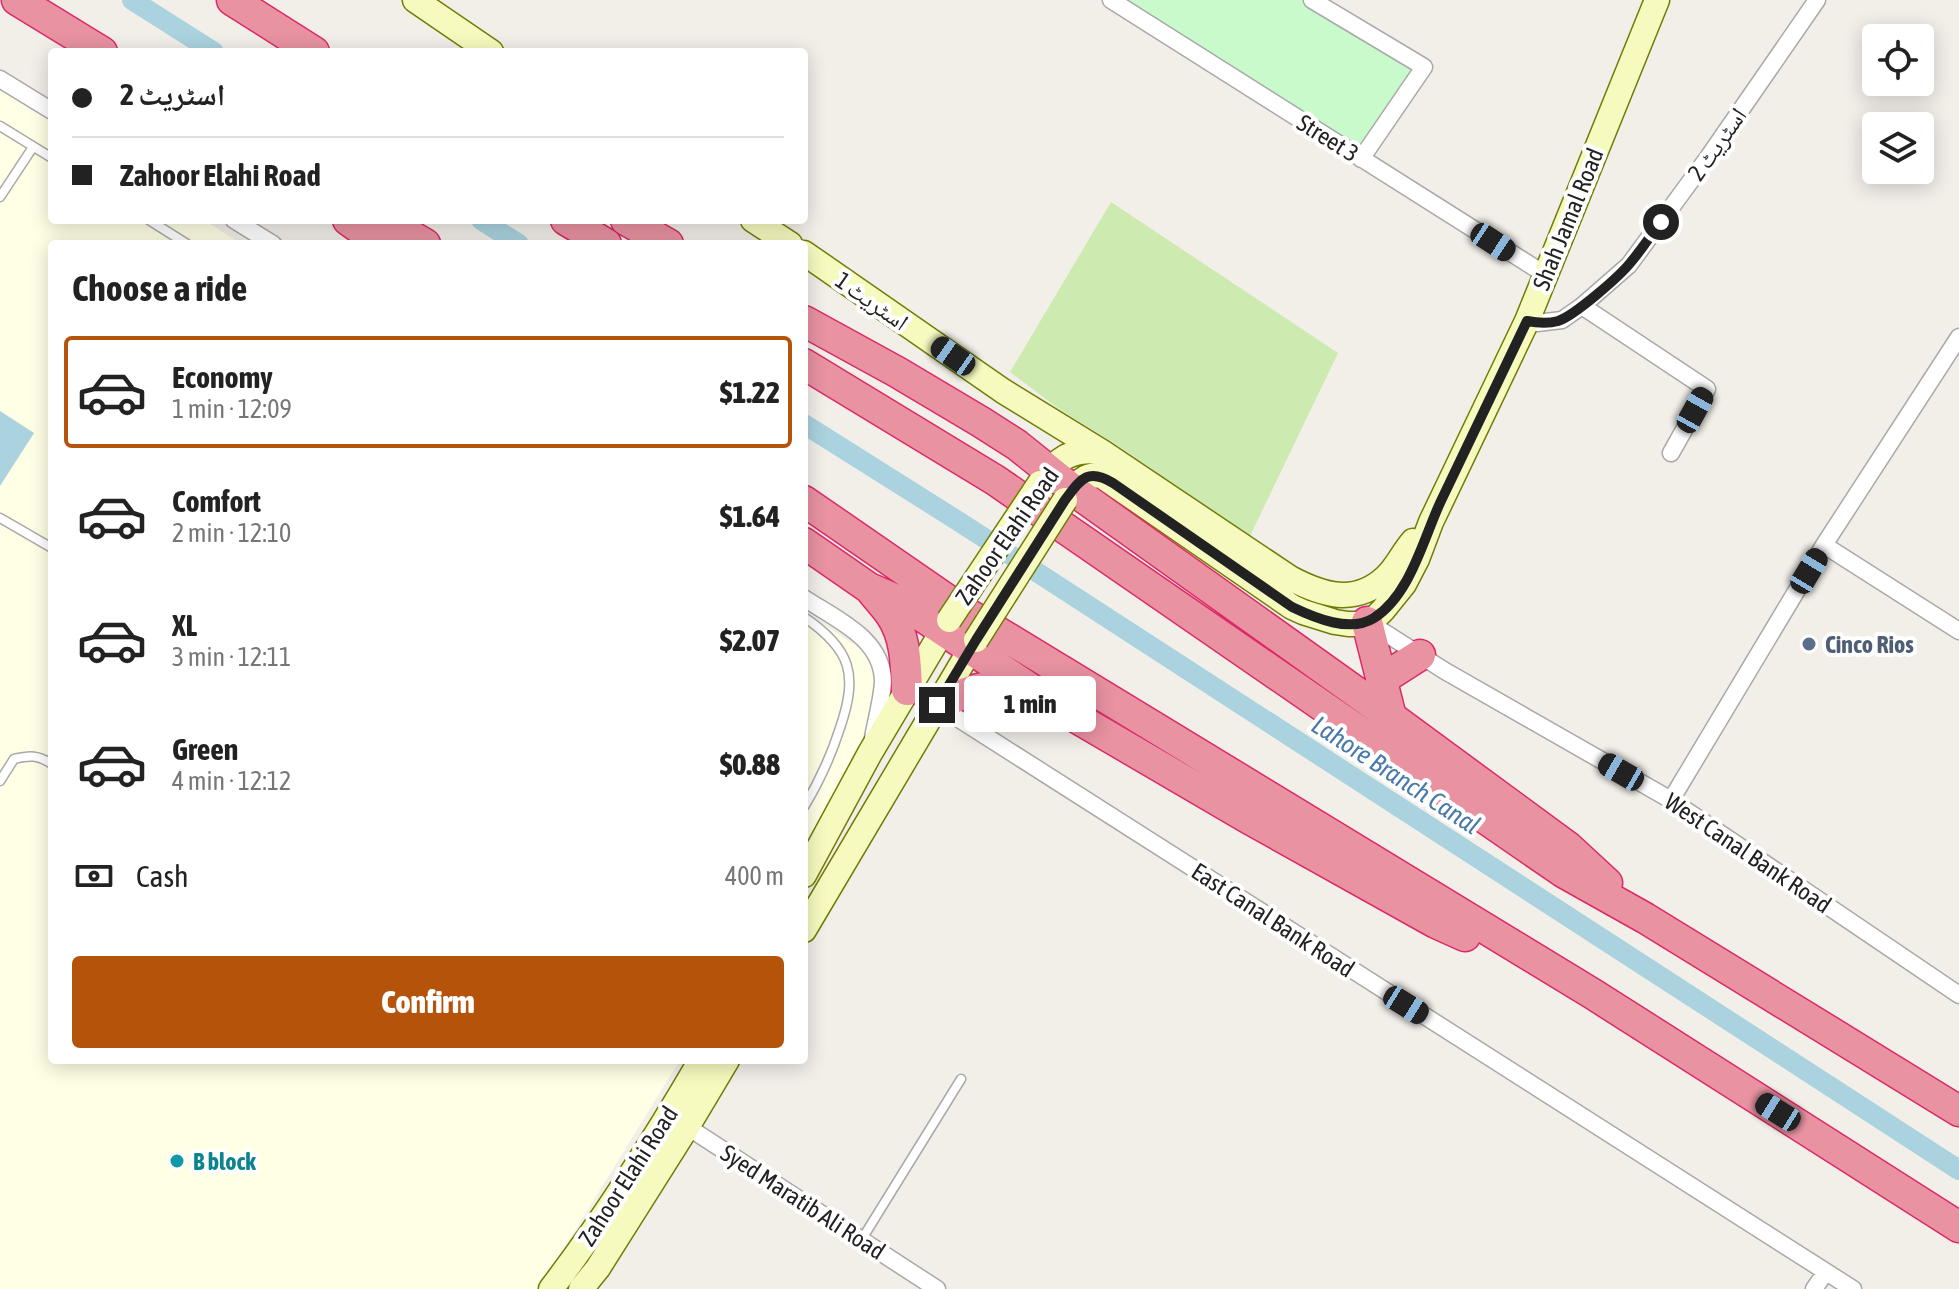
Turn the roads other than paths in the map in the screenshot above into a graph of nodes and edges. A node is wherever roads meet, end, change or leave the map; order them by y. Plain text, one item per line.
1 (17, 0) edge
2 (232, 0) edge
3 (415, 0) edge
4 (1111, 0) edge
5 (1312, 0) edge
6 (1657, 0) edge
7 (1817, 0) edge
8 (95, 48) edge
9 (308, 48) edge
10 (485, 48) edge
11 (0, 79) edge
12 (48, 109) edge
13 (0, 126) edge
14 (33, 147) junction
15 (48, 156) edge
16 (1361, 159) junction
17 (0, 197) edge
18 (155, 224) edge
19 (240, 224) edge
20 (354, 224) edge
21 (391, 224) edge
22 (573, 224) edge
23 (633, 224) edge
24 (759, 224) edge
25 (181, 240) edge
26 (266, 240) edge
27 (376, 240) edge
28 (418, 240) edge
29 (599, 240) edge
30 (661, 240) edge
31 (784, 240) edge
32 (808, 256) edge
33 (1546, 275) junction
34 (1582, 306) junction
35 (1527, 321) junction
36 (808, 323) edge
37 (1959, 337) edge
38 (808, 366) edge
39 (1050, 418) junction
40 (1102, 452) junction
41 (1671, 453) dead end
42 (1044, 476) junction
43 (1069, 495) junction
44 (808, 504) edge
45 (0, 518) edge
46 (1431, 522) junction
47 (1824, 545) junction
48 (48, 546) edge
49 (808, 546) edge
50 (869, 588) junction
51 (808, 601) edge
52 (808, 620) edge
53 (1367, 622) junction
54 (946, 625) junction
55 (1959, 631) edge
56 (973, 644) junction
57 (1420, 655) junction
58 (1381, 680) junction
59 (907, 690) junction
60 (1053, 704) junction
61 (937, 705) junction
62 (1391, 717) junction
63 (870, 753) junction
64 (48, 762) edge
65 (0, 781) edge
66 (808, 800) edge
67 (1671, 800) junction
68 (808, 868) edge
69 (1645, 918) junction
70 (808, 923) edge
71 (1593, 994) junction
72 (1959, 995) edge
73 (699, 1064) edge
74 (724, 1064) edge
75 (961, 1079) dead end
76 (1959, 1111) edge
77 (678, 1121) junction
78 (1959, 1227) edge
79 (862, 1239) junction
80 (1825, 1273) junction
81 (551, 1289) edge
82 (581, 1289) edge
83 (937, 1289) edge
84 (1814, 1289) edge
85 (1853, 1289) edge

1 - 8 highway
2 - 9 highway
3 - 10 main road
4 - 16 street, Street 3
5 - 16 street
6 - 33 main road, Shah Jamal Road
7 - 34 street, اسٹریٹ 2
11 - 12 street
13 - 14 lane
14 - 15 lane
14 - 17 lane
16 - 33 street, Street 3
18 - 25 lane
19 - 26 street
20 - 27 highway
21 - 28 highway
22 - 29 highway
23 - 30 highway
24 - 31 main road
32 - 39 main road, اسٹریٹ 1
33 - 35 main road, Shah Jamal Road
34 - 35 street, اسٹریٹ 2
34 - 41 street
35 - 46 main road, Shah Jamal Road
36 - 42 highway
37 - 47 street
38 - 69 highway
39 - 40 main road, اسٹریٹ 1
39 - 42 main road
40 - 42 main road, Zahoor Elahi Road
40 - 46 main road
42 - 43 highway
42 - 54 main road, Zahoor Elahi Road, bridge
43 - 53 main road
43 - 56 main road, bridge
43 - 62 highway
44 - 71 highway
45 - 48 lane
46 - 53 main road
47 - 55 street
47 - 67 street
49 - 50 highway
50 - 54 highway
50 - 59 highway
51 - 63 street
52 - 66 lane
53 - 57 street, West Canal Bank Road
53 - 58 highway
54 - 56 highway
54 - 59 main road, Zahoor Elahi Road
56 - 60 highway
56 - 61 main road
57 - 58 highway
57 - 67 street, West Canal Bank Road
58 - 62 highway
59 - 63 main road, Zahoor Elahi Road
60 - 61 highway
60 - 71 highway
61 - 70 main road
61 - 80 street, East Canal Bank Road
62 - 69 highway
63 - 68 main road, Zahoor Elahi Road
64 - 65 lane
67 - 72 street, West Canal Bank Road
69 - 76 highway
71 - 78 highway
73 - 77 main road, Zahoor Elahi Road
74 - 77 main road, Zahoor Elahi Road
75 - 79 lane
77 - 79 street, Syed Maratib Ali Road
77 - 81 main road, Zahoor Elahi Road
77 - 82 main road, Zahoor Elahi Road
79 - 83 street, Syed Maratib Ali Road
80 - 84 street
80 - 85 street, East Canal Bank Road

